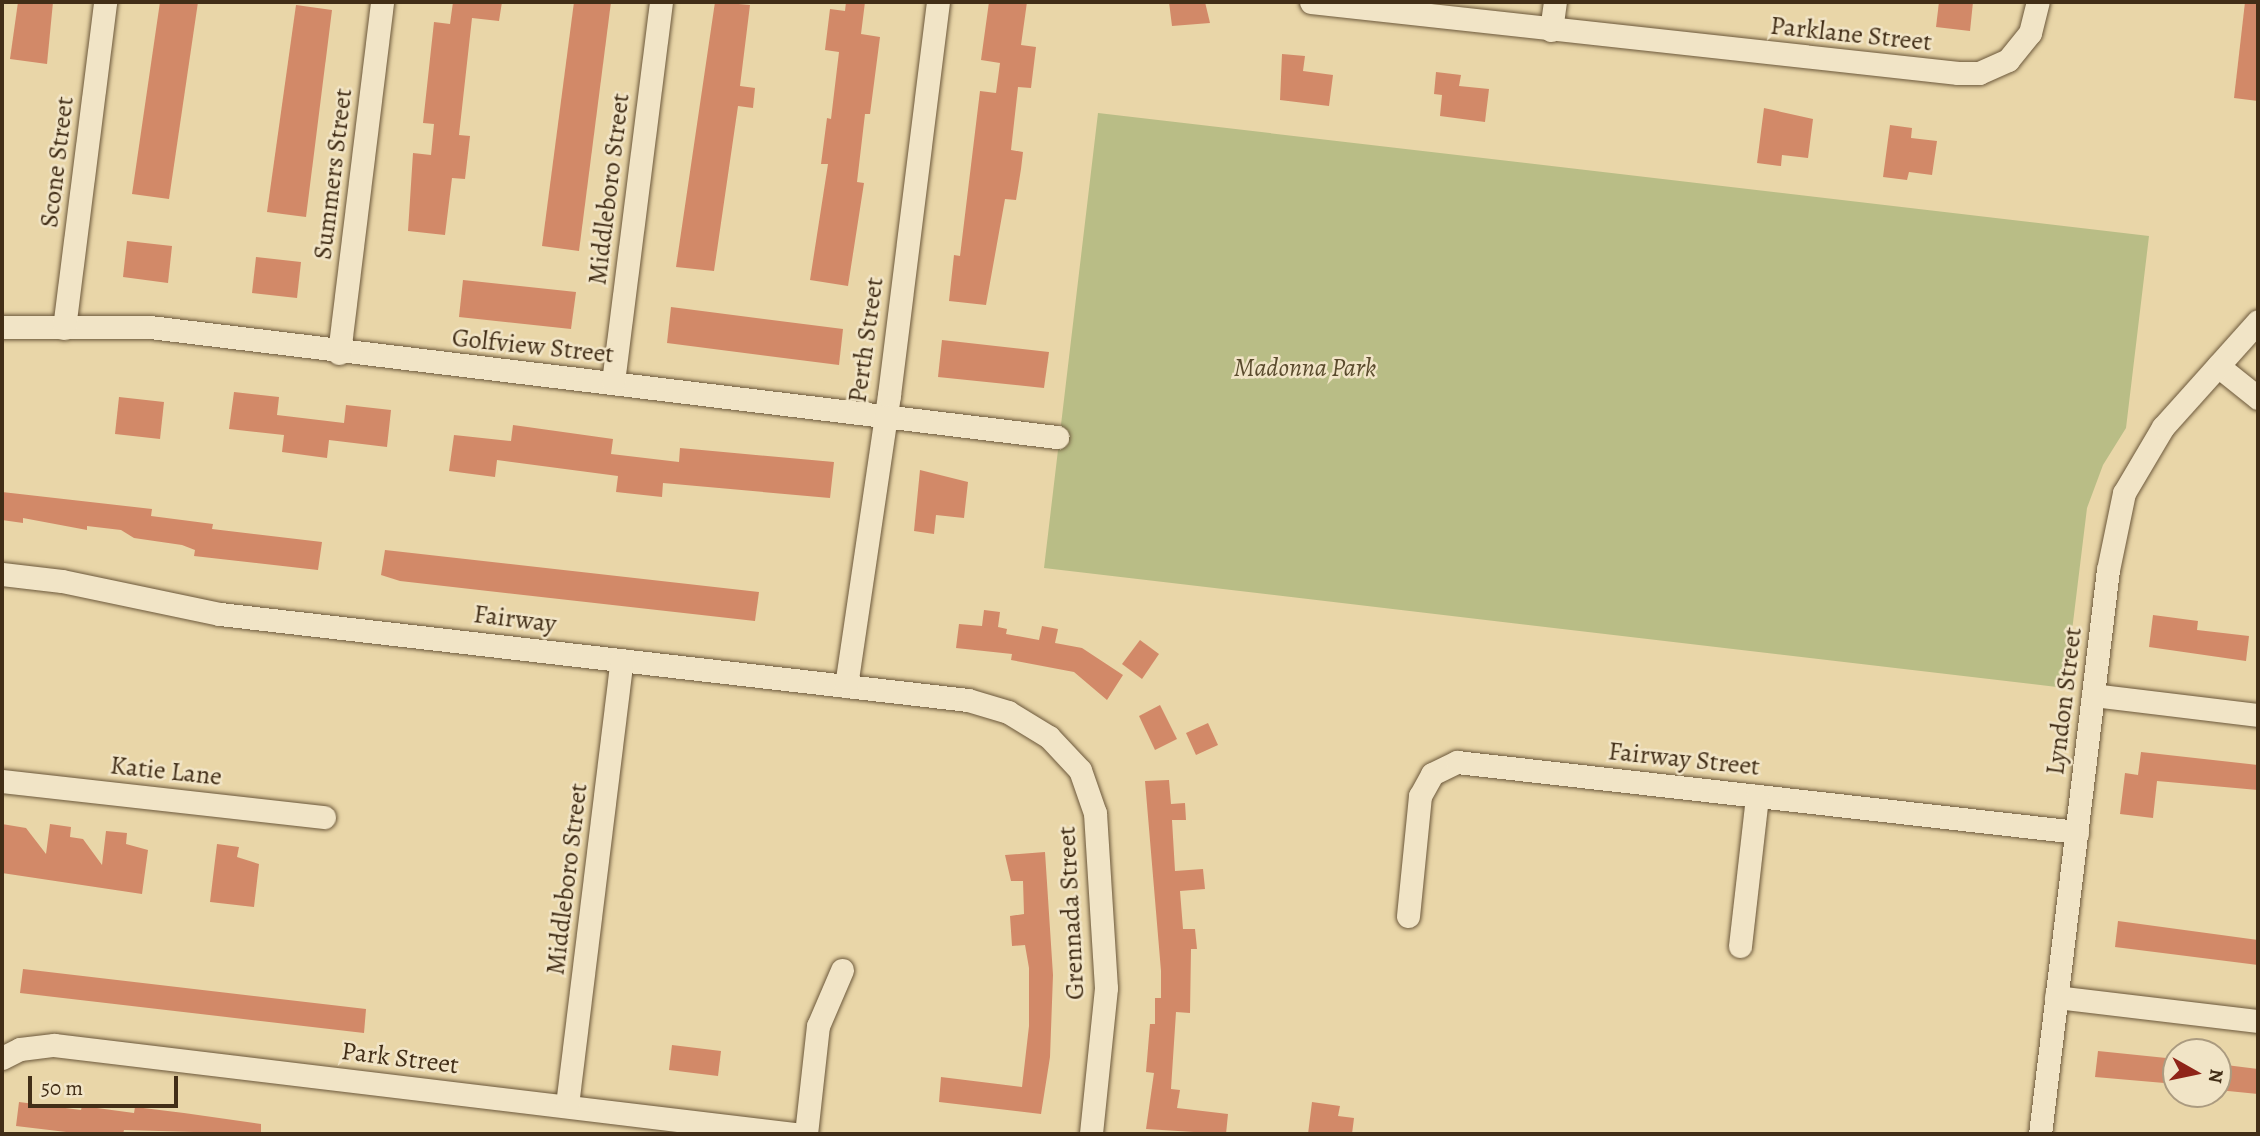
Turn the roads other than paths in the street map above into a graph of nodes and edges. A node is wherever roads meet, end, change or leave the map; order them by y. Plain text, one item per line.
1 (105, 2) edge
2 (382, 2) edge
3 (661, 2) edge
4 (938, 2) edge
5 (1311, 2) edge
6 (1555, 2) edge
7 (2038, 2) edge
8 (1551, 30) junction
9 (2258, 321) edge
10 (2, 327) edge
11 (64, 328) junction
12 (339, 353) junction
13 (2218, 366) junction
14 (613, 382) junction
15 (2258, 398) edge
16 (884, 414) junction
17 (1057, 437) dead end
18 (2, 574) edge
19 (622, 660) junction
20 (846, 686) junction
21 (2093, 695) junction
22 (2258, 715) edge
23 (1021, 719) joint
24 (2, 781) edge
25 (1757, 796) junction
26 (324, 817) dead end
27 (2077, 832) junction
28 (1408, 916) dead end
29 (1740, 946) dead end
30 (842, 970) dead end
31 (2056, 997) junction
32 (2258, 1021) edge
33 (2, 1058) edge
34 (566, 1105) junction
35 (794, 1134) edge
36 (806, 1134) edge
37 (1091, 1134) edge
38 (2040, 1134) edge

1 - 11 street, Scone Street
2 - 12 street, Summers Street
3 - 14 street, Middleboro Street
4 - 16 street, Perth Street
5 - 8 street, Parklane Street
6 - 8 street
7 - 8 street, Parklane Street
9 - 13 street, Lyndon Street
10 - 11 street, Golfview Street
11 - 12 street, Golfview Street
12 - 14 street, Golfview Street
13 - 15 street
13 - 21 street, Lyndon Street
14 - 16 street, Golfview Street
16 - 17 street, Golfview Street
16 - 20 street, Perth Street
18 - 19 street, Fairway
19 - 20 street, Fairway
19 - 34 street, Middleboro Street
20 - 23 street, Fairway
21 - 22 street
21 - 27 street, Lyndon Street
23 - 37 street, Grennada Street
24 - 26 street, Katie Lane
25 - 27 street, Fairway Street
25 - 28 street, Fairway Street
25 - 29 street
27 - 31 street, Lyndon Street
30 - 36 street
31 - 32 street
31 - 38 street, Lyndon Street
33 - 34 street, Park Street
34 - 35 street, Park Street

